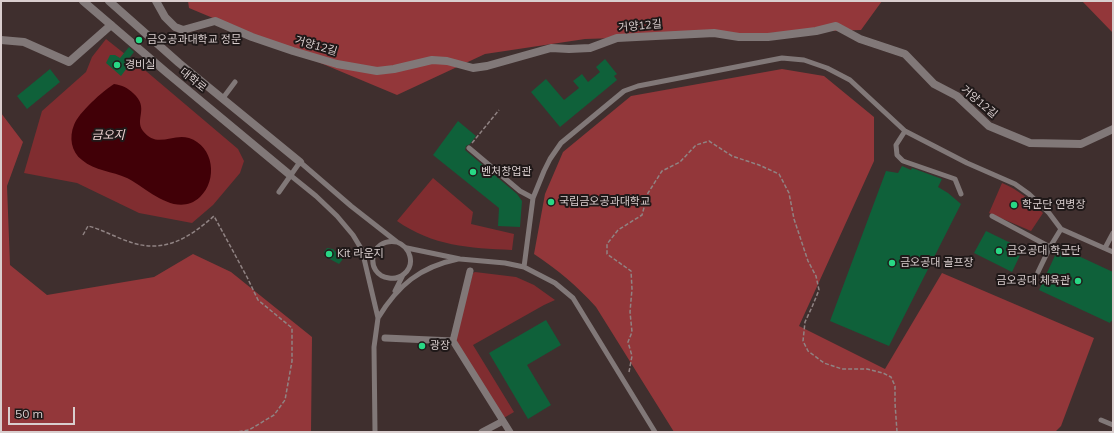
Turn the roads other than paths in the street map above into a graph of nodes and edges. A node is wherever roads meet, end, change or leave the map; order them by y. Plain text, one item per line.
1 (84, 1) edge
2 (108, 1) edge
3 (156, 1) edge
4 (111, 25) junction
5 (1, 40) edge
6 (236, 82) dead end
7 (223, 98) junction
8 (1113, 128) edge
9 (905, 131) junction
10 (468, 148) road end
11 (300, 162) junction
12 (290, 174) junction
13 (279, 192) dead end
14 (961, 194) dead end
15 (533, 198) junction
16 (992, 216) dead end
17 (1061, 228) junction
18 (1113, 233) edge
19 (397, 242) junction
20 (1050, 247) junction
21 (407, 248) junction
22 (1105, 248) junction
23 (362, 250) junction
24 (1113, 252) edge
25 (460, 259) junction
26 (373, 266) junction
27 (524, 267) junction
28 (470, 271) dead end
29 (1038, 272) dead end
30 (403, 275) junction
31 (393, 295) junction
32 (378, 318) junction
33 (385, 338) dead end
34 (453, 341) junction
35 (1101, 420) dead end
36 (503, 421) junction
37 (1113, 425) edge
38 (375, 432) edge
39 (482, 432) edge
40 (510, 432) edge
41 (655, 432) edge

1 - 4 street, 대학로
2 - 7 street, 대학로
3 - 8 street, 거양12길
4 - 5 street
4 - 12 street, 대학로
6 - 7 lane
7 - 11 street, 대학로
9 - 14 lane
9 - 15 lane
9 - 17 lane
10 - 15 lane
11 - 12 lane
11 - 19 lane
12 - 13 lane
12 - 23 lane
15 - 27 lane
16 - 20 lane
17 - 20 lane
17 - 22 lane
18 - 22 lane
19 - 21 lane
19 - 26 lane
20 - 29 lane
21 - 25 lane
21 - 30 lane
22 - 24 lane
23 - 26 lane
23 - 32 lane
25 - 27 lane
25 - 31 lane
26 - 30 lane
27 - 41 lane
28 - 34 street
30 - 31 lane
31 - 32 lane
32 - 38 lane
33 - 34 street
34 - 36 street
35 - 37 lane
36 - 39 street
36 - 40 street

